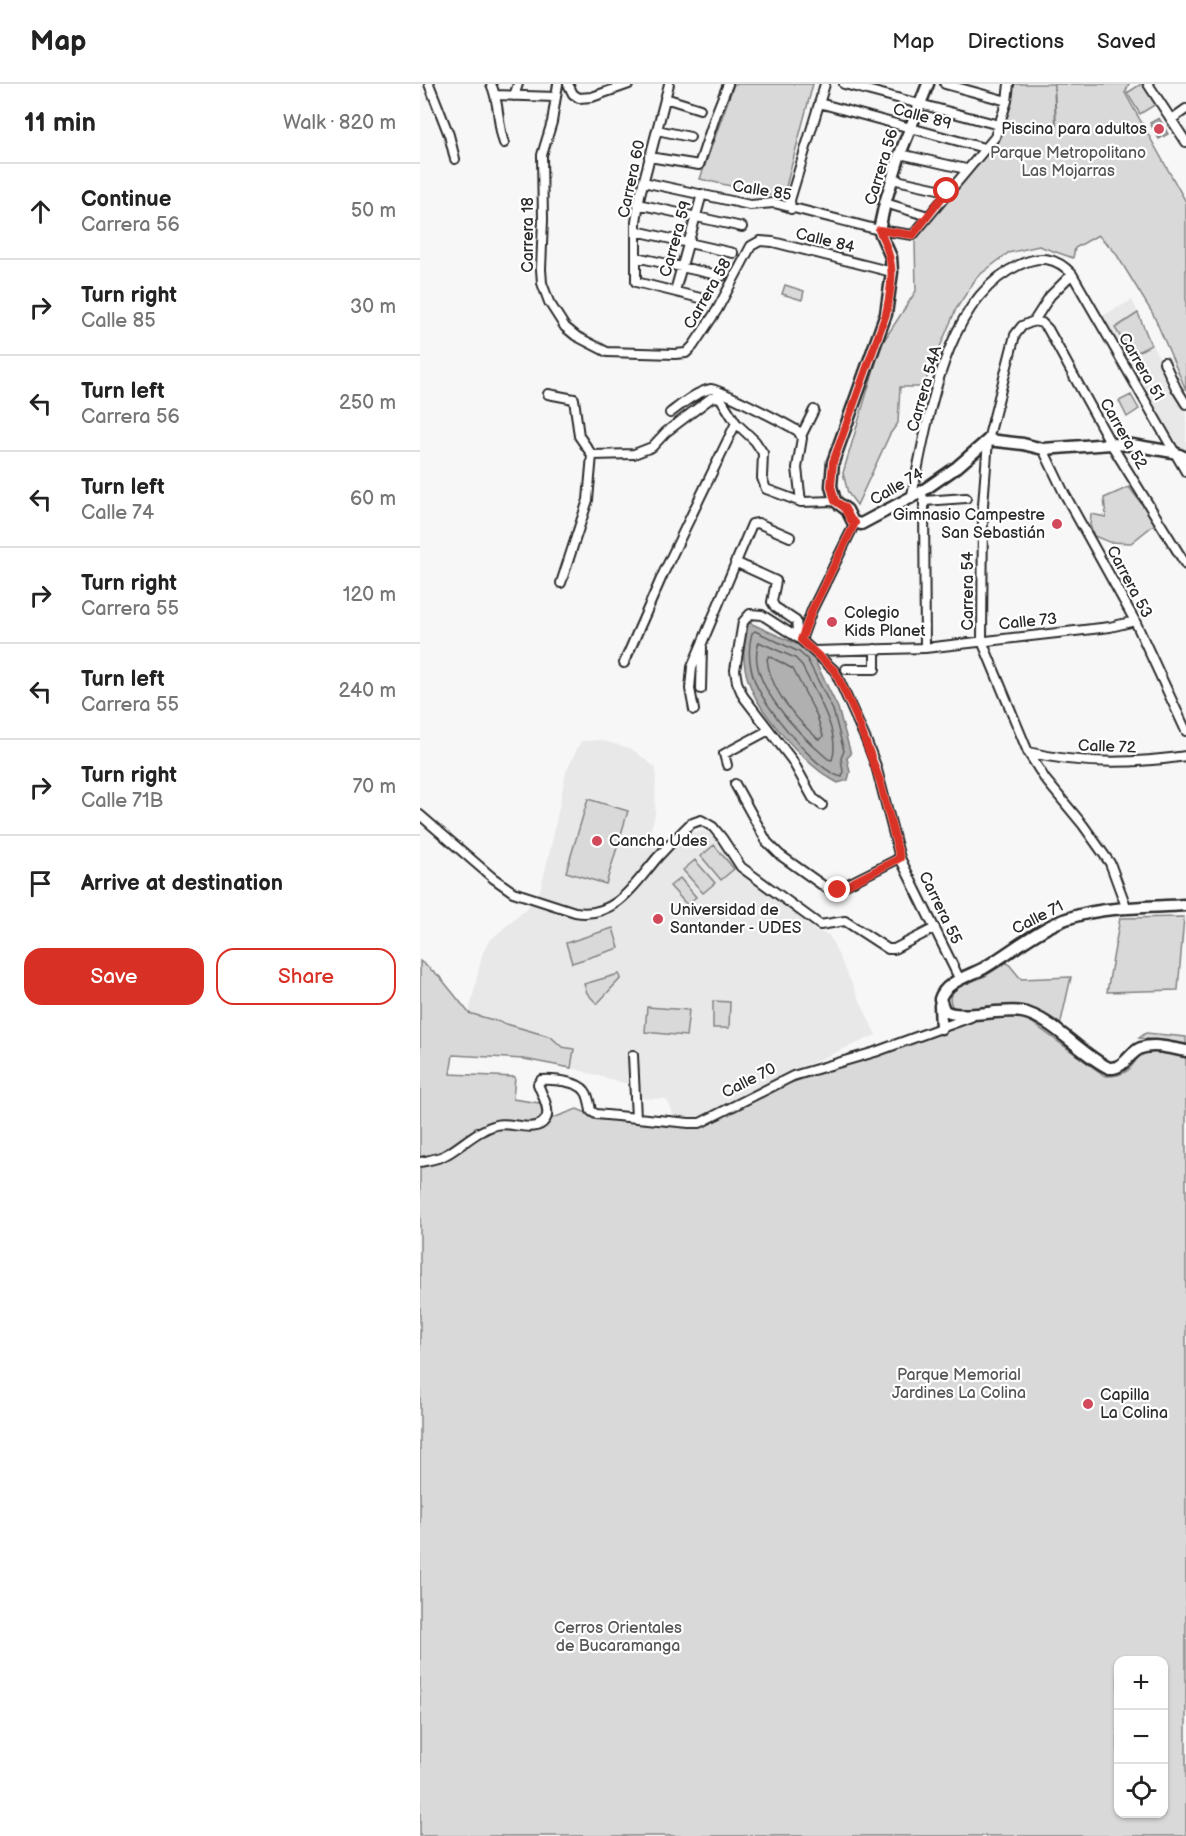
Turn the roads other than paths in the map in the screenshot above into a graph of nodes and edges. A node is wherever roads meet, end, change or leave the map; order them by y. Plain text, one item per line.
1 (429, 84) edge
2 (491, 84) edge
3 (518, 84) edge
4 (558, 84) edge
5 (568, 84) edge
6 (602, 84) edge
7 (629, 84) edge
8 (669, 84) edge
9 (728, 84) edge
10 (825, 84) edge
11 (844, 84) edge
12 (928, 84) edge
13 (945, 84) edge
14 (1009, 84) edge
15 (1148, 84) edge
16 (602, 94) junction
17 (496, 95) junction
18 (514, 96) junction
19 (556, 97) junction
20 (665, 98) junction
21 (1007, 101) junction
22 (819, 103) junction
23 (919, 104) junction
24 (700, 109) dead end
25 (1186, 110) edge
26 (1172, 119) junction
27 (999, 125) junction
28 (909, 128) junction
29 (657, 130) junction
30 (690, 137) dead end
31 (1186, 142) edge
32 (504, 143) dead end
33 (984, 148) junction
34 (900, 154) junction
35 (649, 157) junction
36 (454, 159) dead end
37 (966, 169) junction
38 (892, 179) junction
39 (643, 182) junction
40 (947, 191) junction
41 (702, 194) junction
42 (885, 203) junction
43 (639, 204) junction
44 (791, 208) junction
45 (928, 216) junction
46 (695, 217) junction
47 (742, 227) dead end
48 (879, 230) junction
49 (636, 231) junction
50 (688, 242) junction
51 (751, 246) joint
52 (733, 253) dead end
53 (636, 257) junction
54 (682, 266) junction
55 (892, 272) junction
56 (1072, 274) junction
57 (722, 276) dead end
58 (675, 291) junction
59 (700, 298) dead end
60 (1034, 321) junction
61 (613, 353) joint
62 (1164, 362) dead end
63 (548, 394) dead end
64 (1186, 404) edge
65 (814, 410) dead end
66 (670, 413) dead end
67 (736, 423) junction
68 (801, 436) junction
69 (988, 440) junction
70 (1111, 444) junction
71 (1043, 449) junction
72 (1173, 452) junction
73 (592, 455) junction
74 (1186, 458) edge
75 (1186, 472) edge
76 (922, 497) junction
77 (966, 498) dead end
78 (911, 499) junction
79 (835, 501) junction
80 (801, 502) junction
81 (855, 523) junction
82 (790, 537) dead end
83 (735, 562) junction
84 (1186, 565) edge
85 (561, 584) dead end
86 (1135, 621) junction
87 (795, 635) junction
88 (982, 641) junction
89 (703, 643) junction
90 (925, 648) junction
91 (875, 649) junction
92 (814, 651) junction
93 (624, 663) dead end
94 (846, 669) dead end
95 (701, 689) dead end
96 (694, 710) dead end
97 (769, 730) junction
98 (1186, 731) edge
99 (1028, 752) junction
100 (1186, 756) edge
101 (727, 765) dead end
102 (735, 784) dead end
103 (822, 805) dead end
104 (420, 815) edge
105 (900, 858) junction
106 (1186, 905) edge
107 (1127, 909) junction
108 (934, 928) junction
109 (960, 980) junction
110 (950, 986) junction
111 (940, 1002) junction
112 (984, 1012) junction
113 (963, 1016) junction
114 (941, 1028) junction
115 (1186, 1051) edge
116 (633, 1055) dead end
117 (636, 1118) junction
118 (420, 1162) edge

1 - 36 street
2 - 17 street
3 - 18 street
4 - 19 street, Carrera 18
5 - 16 street
6 - 16 street
7 - 16 street
8 - 20 street, Carrera 60
9 - 35 street
10 - 22 street
11 - 23 street
12 - 23 street, Carrera 56
13 - 21 street
14 - 21 street
15 - 26 street
17 - 18 street
17 - 32 street
18 - 19 street
19 - 61 street, Carrera 18
20 - 24 street
20 - 29 street, Carrera 60
21 - 27 street
22 - 28 street, Calle 89
22 - 44 street
23 - 27 street
23 - 28 street, Carrera 56
25 - 26 street
26 - 31 street
27 - 33 street
28 - 33 street, Calle 89
28 - 34 street, Carrera 56
29 - 30 street
29 - 35 street, Carrera 60
33 - 37 street
34 - 37 street
34 - 38 street, Carrera 56
35 - 39 street, Carrera 60
37 - 40 street
38 - 40 street
38 - 42 street, Carrera 56
39 - 41 street, Calle 85
39 - 43 street, Carrera 60
40 - 45 street
41 - 44 street, Calle 85
41 - 46 street, Carrera 59
42 - 45 street
42 - 48 street, Carrera 56
43 - 46 street
43 - 49 street, Carrera 60
44 - 48 street, Calle 85
45 - 48 street, Calle 85
46 - 47 street
46 - 50 street, Carrera 59
48 - 55 street, Carrera 56
49 - 50 street
49 - 53 street, Carrera 60
50 - 52 street
50 - 54 street, Carrera 59
51 - 55 street, Calle 84
51 - 61 street, Carrera 58
53 - 54 street
53 - 58 street, Carrera 60
54 - 57 street
54 - 58 street, Carrera 59
55 - 79 street, Carrera 56
56 - 60 street, Carrera 54
56 - 72 street, Carrera 51
56 - 78 street, Carrera 54A
58 - 59 street
60 - 69 street, Carrera 54
60 - 70 street, Carrera 52
62 - 64 street
63 - 73 street
65 - 68 street
66 - 68 street
67 - 73 street
67 - 80 street
67 - 93 street
68 - 80 street
69 - 71 street
69 - 76 street, Calle 74
69 - 88 street, Carrera 54
70 - 71 street
70 - 72 street
70 - 84 street, Carrera 52
71 - 86 street, Carrera 53
72 - 74 street
72 - 75 street, Carrera 51
73 - 85 street
76 - 77 street
76 - 78 street, Calle 74
76 - 90 street
78 - 81 street, Calle 74
79 - 80 street
79 - 81 street, Calle 74
81 - 87 street
82 - 83 street
83 - 87 street
83 - 89 street
86 - 88 street, Calle 73
86 - 98 street, Carrera 53
87 - 92 street, Carrera 55
87 - 97 street, Carrera 55
88 - 90 street, Calle 73
88 - 99 street, Carrera 54
89 - 95 street
89 - 96 street
90 - 91 street, Calle 73
91 - 92 street, Calle 73
91 - 94 street
92 - 105 street, Carrera 55
97 - 101 street
97 - 103 street
99 - 100 street, Calle 72
99 - 107 street, Carrera 54
102 - 105 street
104 - 108 street
105 - 108 street, Carrera 55
106 - 107 street, Calle 71
107 - 109 street, Calle 71
108 - 109 street, Carrera 55
109 - 110 street, Calle 71
110 - 111 street, Calle 71
110 - 113 street
111 - 113 street
111 - 114 street
112 - 113 street, Calle 70
112 - 114 street, Calle 70
112 - 115 street, Calle 70
114 - 117 street, Calle 70
116 - 117 street
117 - 118 street, Calle 70

